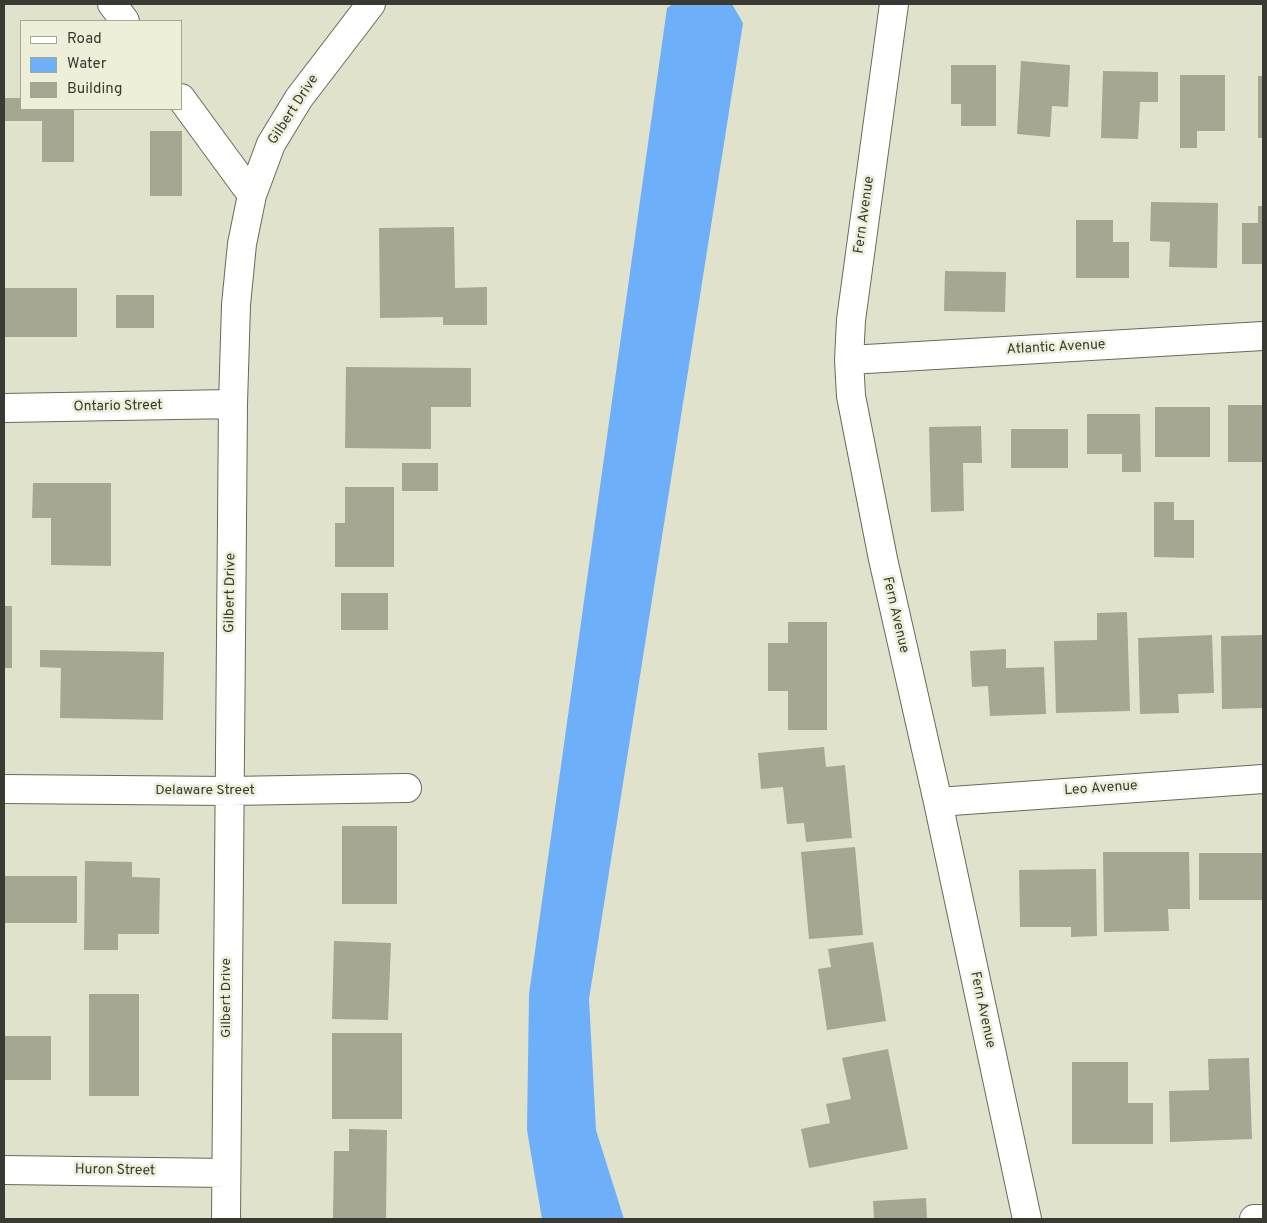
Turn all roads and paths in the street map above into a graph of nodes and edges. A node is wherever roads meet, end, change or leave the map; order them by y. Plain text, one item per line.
1 (112, 4) edge
2 (371, 4) edge
3 (894, 4) edge
4 (124, 20) edge
5 (182, 99) edge
6 (252, 194) junction
7 (1263, 336) edge
8 (849, 360) junction
9 (233, 404) junction
10 (4, 408) edge
11 (1263, 779) edge
12 (407, 788) dead end
13 (4, 789) edge
14 (229, 791) junction
15 (938, 802) junction
16 (4, 1170) edge
17 (226, 1173) junction
18 (226, 1219) edge
19 (1027, 1219) edge
20 (1254, 1219) edge
21 (1263, 1219) edge

1 - 4 street
2 - 6 street, Gilbert Drive
3 - 8 street, Fern Avenue
5 - 6 street
6 - 9 street, Gilbert Drive
7 - 8 street, Atlantic Avenue
8 - 15 street, Fern Avenue
9 - 10 street, Ontario Street
9 - 14 street, Gilbert Drive
11 - 15 street, Leo Avenue
12 - 14 street, Delaware Street
13 - 14 street, Delaware Street
14 - 17 street, Gilbert Drive
15 - 19 street, Fern Avenue
16 - 17 street, Huron Street
17 - 18 street, Gilbert Drive
20 - 21 street

